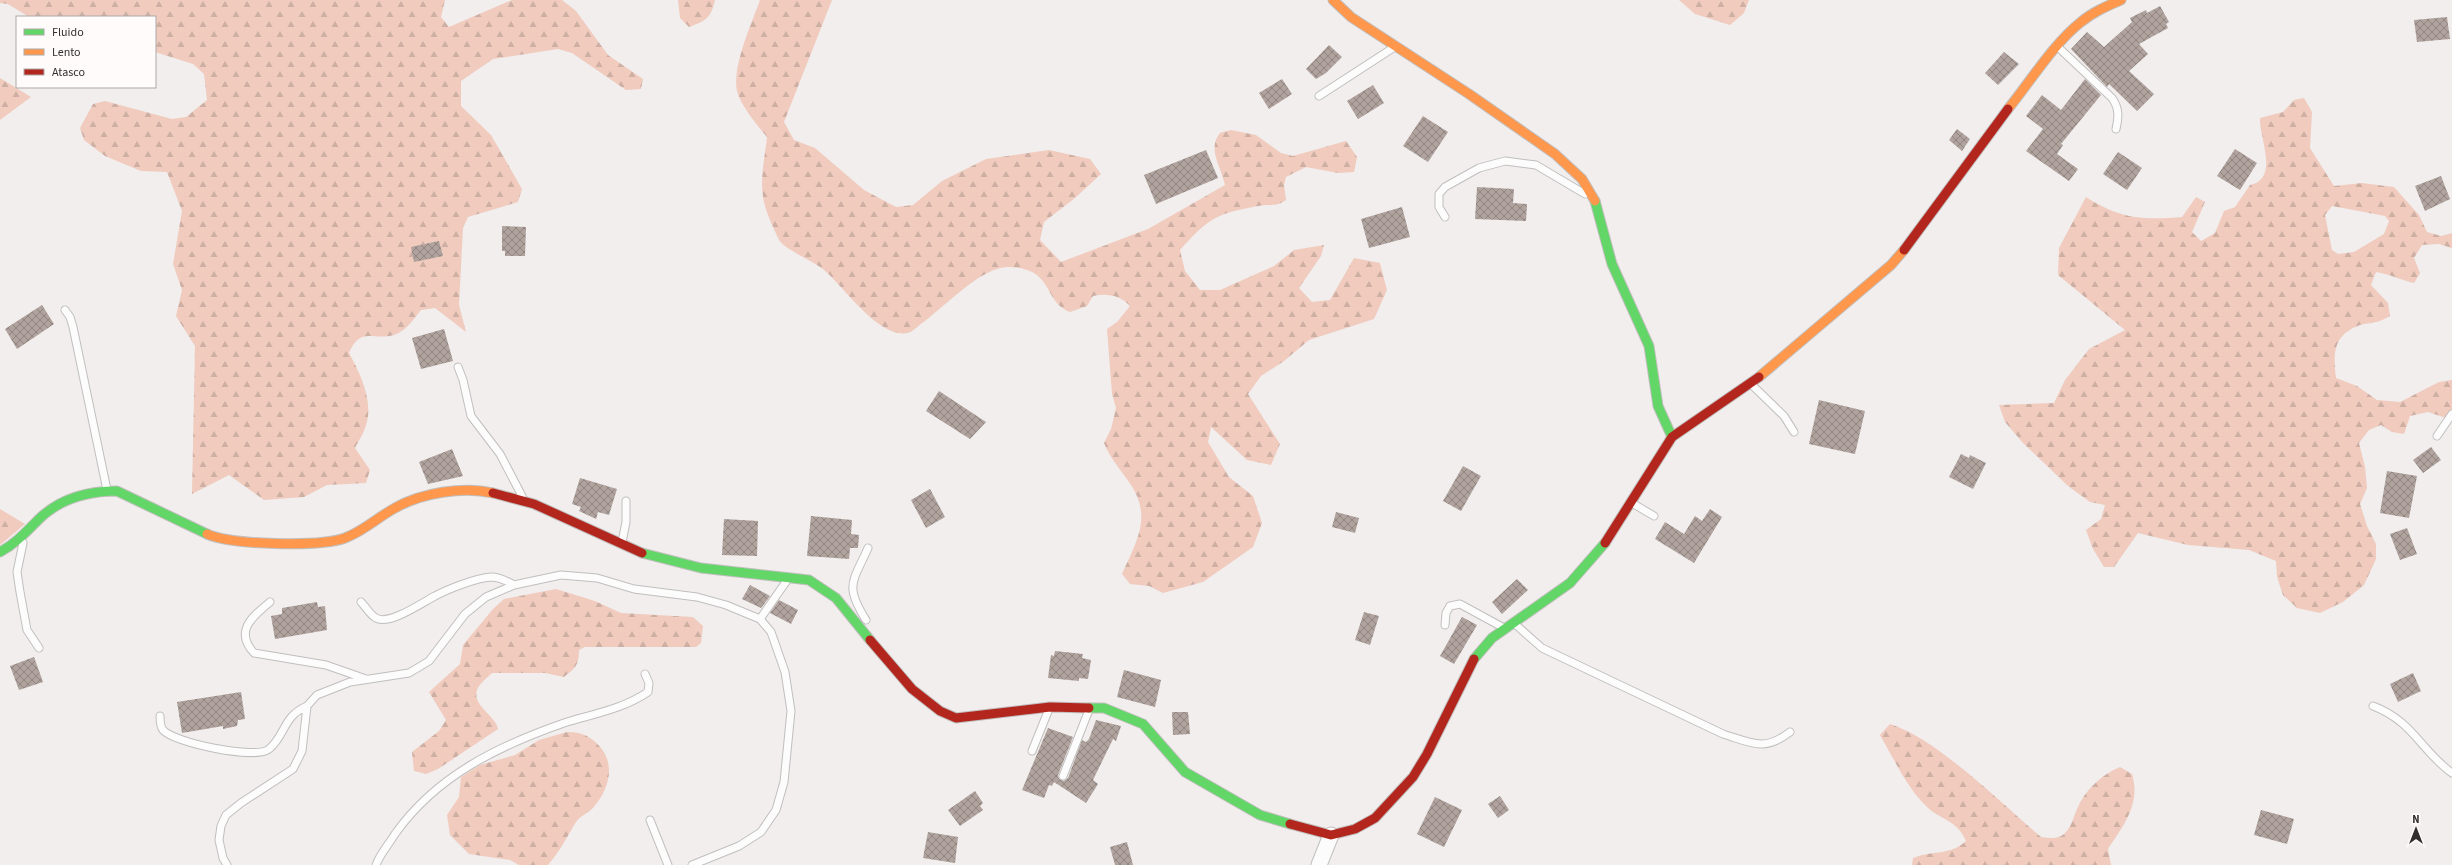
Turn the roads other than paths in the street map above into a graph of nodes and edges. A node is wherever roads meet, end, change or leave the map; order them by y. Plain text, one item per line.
1 (1333, 0) edge
2 (2121, 0) edge
3 (2057, 46) junction
4 (1395, 47) junction
5 (1319, 96) dead end
6 (2116, 129) dead end
7 (1594, 199) junction
8 (1444, 217) dead end
9 (65, 310) dead end
10 (458, 367) dead end
11 (1751, 384) junction
12 (2452, 414) edge
13 (1794, 432) dead end
14 (2437, 436) dead end
15 (1672, 437) junction
16 (107, 490) junction
17 (626, 501) dead end
18 (1630, 501) junction
19 (525, 502) junction
20 (1654, 516) dead end
21 (25, 536) junction
22 (621, 545) junction
23 (868, 548) dead end
24 (0, 552) edge
25 (789, 577) junction
26 (514, 585) junction
27 (270, 602) dead end
28 (362, 602) dead end
29 (760, 618) junction
30 (1515, 624) junction
31 (1444, 625) dead end
32 (1506, 629) junction
33 (39, 648) dead end
34 (894, 668) junction
35 (645, 674) dead end
36 (368, 680) junction
37 (307, 706) junction
38 (1094, 706) junction
39 (2373, 706) dead end
40 (1050, 708) junction
41 (160, 716) dead end
42 (1790, 732) dead end
43 (1032, 751) dead end
44 (2452, 773) edge
45 (1063, 776) dead end
46 (650, 820) dead end
47 (1331, 835) junction
48 (228, 865) edge
49 (376, 865) edge
50 (668, 865) edge
51 (692, 865) edge
52 (1319, 865) edge

1 - 4 street
2 - 3 street
3 - 6 lane
3 - 11 street
4 - 5 lane
4 - 7 street
7 - 8 lane
7 - 15 street
9 - 16 lane
10 - 19 lane
11 - 13 lane
11 - 15 street
12 - 14 lane
15 - 18 street
16 - 19 street
16 - 21 street
17 - 22 lane
18 - 20 lane
18 - 30 street
19 - 22 street
21 - 24 street
21 - 33 lane
22 - 25 street
23 - 34 lane
25 - 29 lane
25 - 34 street
26 - 28 lane
26 - 29 lane
26 - 36 lane
27 - 36 lane
29 - 51 lane
30 - 32 street
30 - 42 lane
31 - 32 lane
32 - 47 street
34 - 40 street
35 - 49 lane
36 - 37 lane
37 - 41 lane
37 - 48 lane
38 - 40 street
38 - 45 lane
38 - 47 street
39 - 44 lane
40 - 43 lane
46 - 50 lane
47 - 52 street

